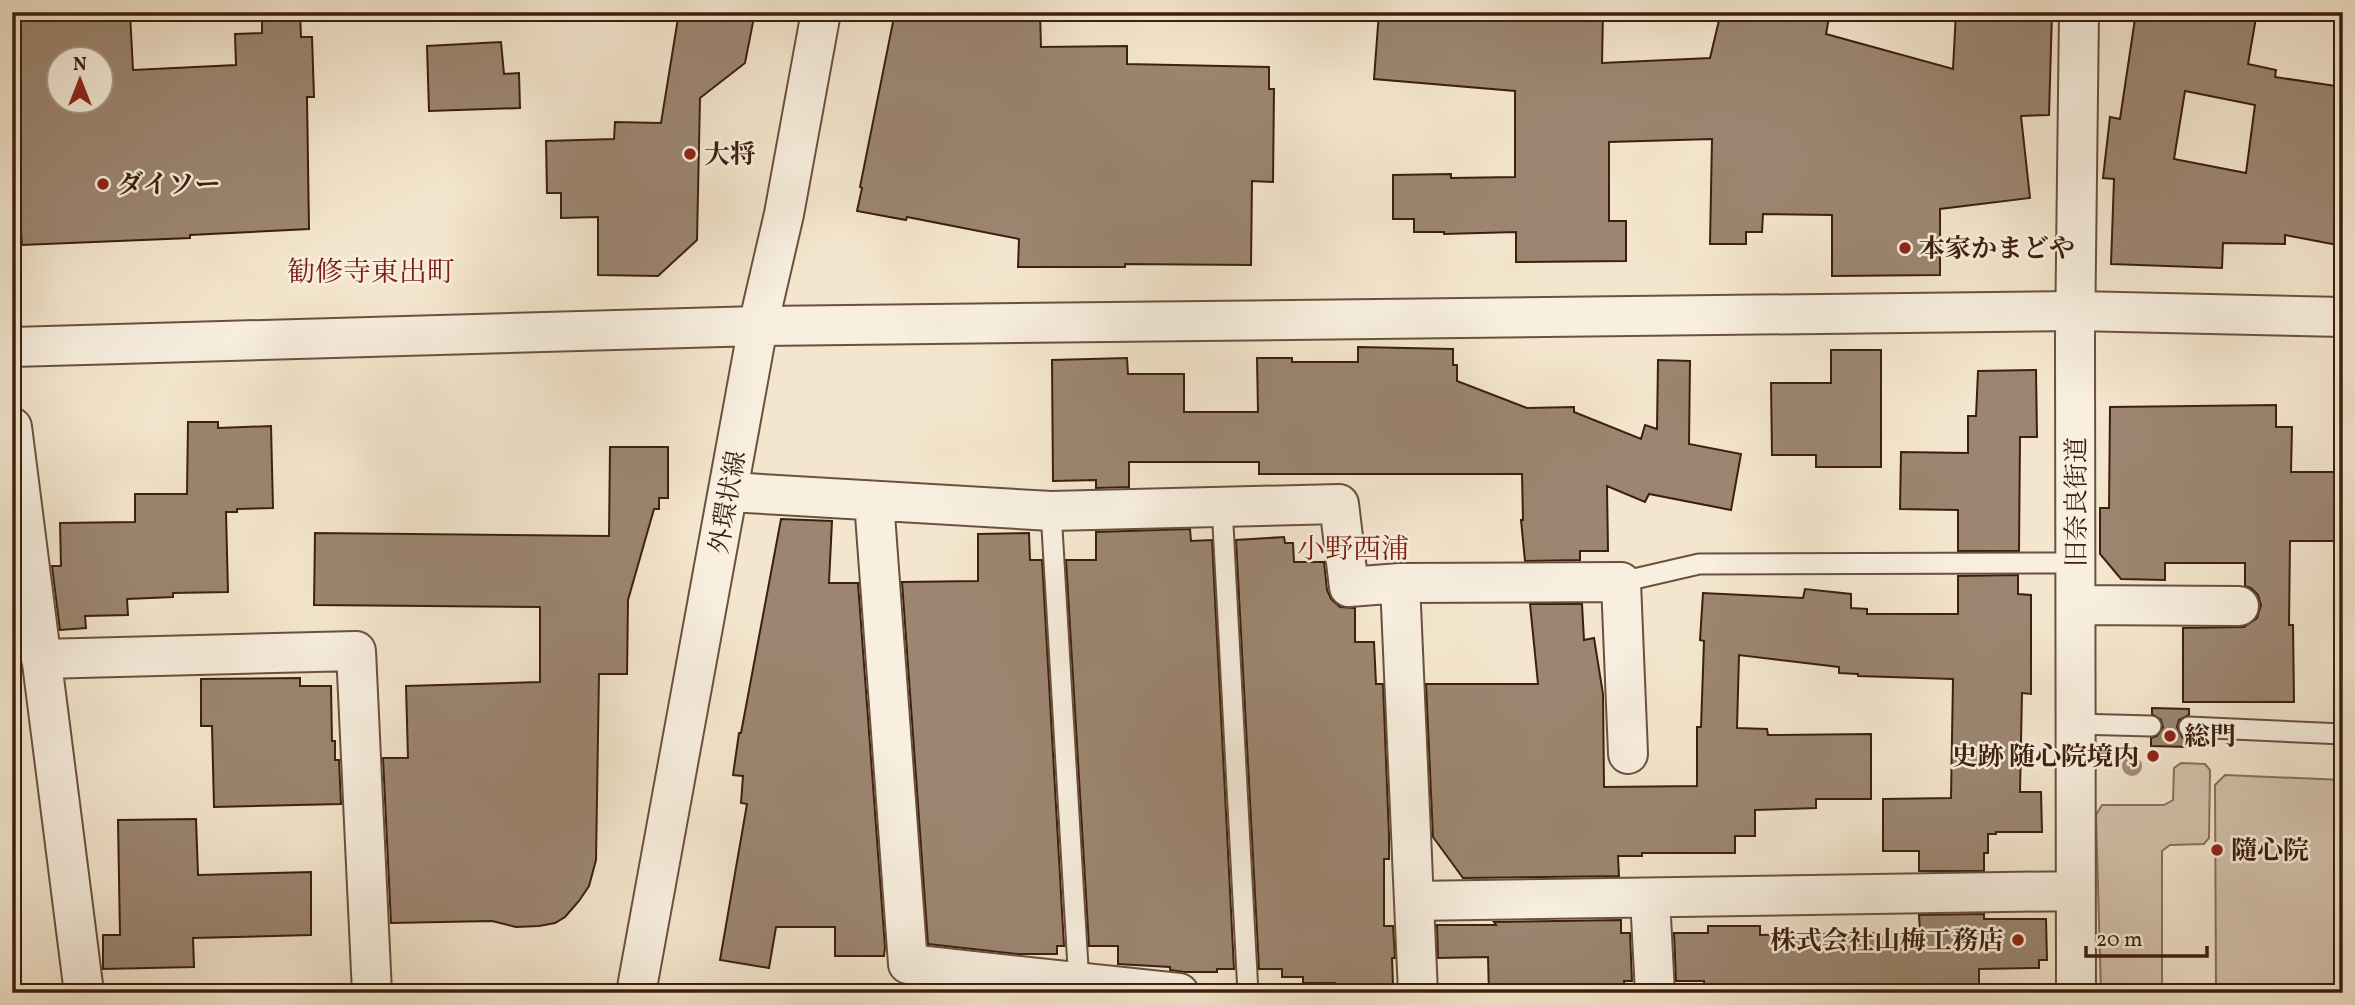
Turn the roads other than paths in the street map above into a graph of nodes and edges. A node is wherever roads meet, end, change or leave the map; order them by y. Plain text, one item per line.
1 (821, 12) edge
2 (2079, 12) edge
3 (2076, 311) junction
4 (2343, 317) edge
5 (758, 326) junction
6 (12, 347) edge
7 (12, 427) edge
8 (729, 492) junction
9 (874, 501) junction
10 (1222, 506) junction
11 (1051, 511) junction
12 (2076, 563) junction
13 (1621, 582) junction
14 (1400, 583) junction
15 (2076, 605) junction
16 (2239, 606) dead end
17 (41, 659) junction
18 (2076, 724) junction
19 (2151, 726) dead end
20 (2189, 727) dead end
21 (2343, 734) edge
22 (1628, 754) dead end
23 (2075, 891) junction
24 (1650, 898) junction
25 (1414, 901) junction
26 (1079, 984) junction
27 (630, 990) edge
28 (84, 993) edge
29 (372, 993) edge
30 (1179, 993) edge
31 (1248, 993) edge
32 (1418, 993) edge
33 (1655, 993) edge
34 (2076, 993) edge

1 - 5 street, 外環状線
2 - 3 street, 旧奈良街道
3 - 4 street
3 - 5 street
3 - 12 street, 旧奈良街道
5 - 6 street
5 - 8 street, 外環状線
7 - 17 street
8 - 9 street
8 - 27 street, 外環状線
9 - 11 street
9 - 26 street
10 - 11 street
10 - 14 street
10 - 31 lane
11 - 26 lane
12 - 13 lane
12 - 15 street, 旧奈良街道
13 - 14 street
13 - 22 street
14 - 25 street
15 - 16 street
15 - 18 street, 旧奈良街道
17 - 28 street
17 - 29 street
18 - 19 lane
18 - 23 street, 旧奈良街道
20 - 21 lane
23 - 24 street
23 - 34 street, 旧奈良街道
24 - 25 street
24 - 33 street
25 - 32 street
26 - 30 street

